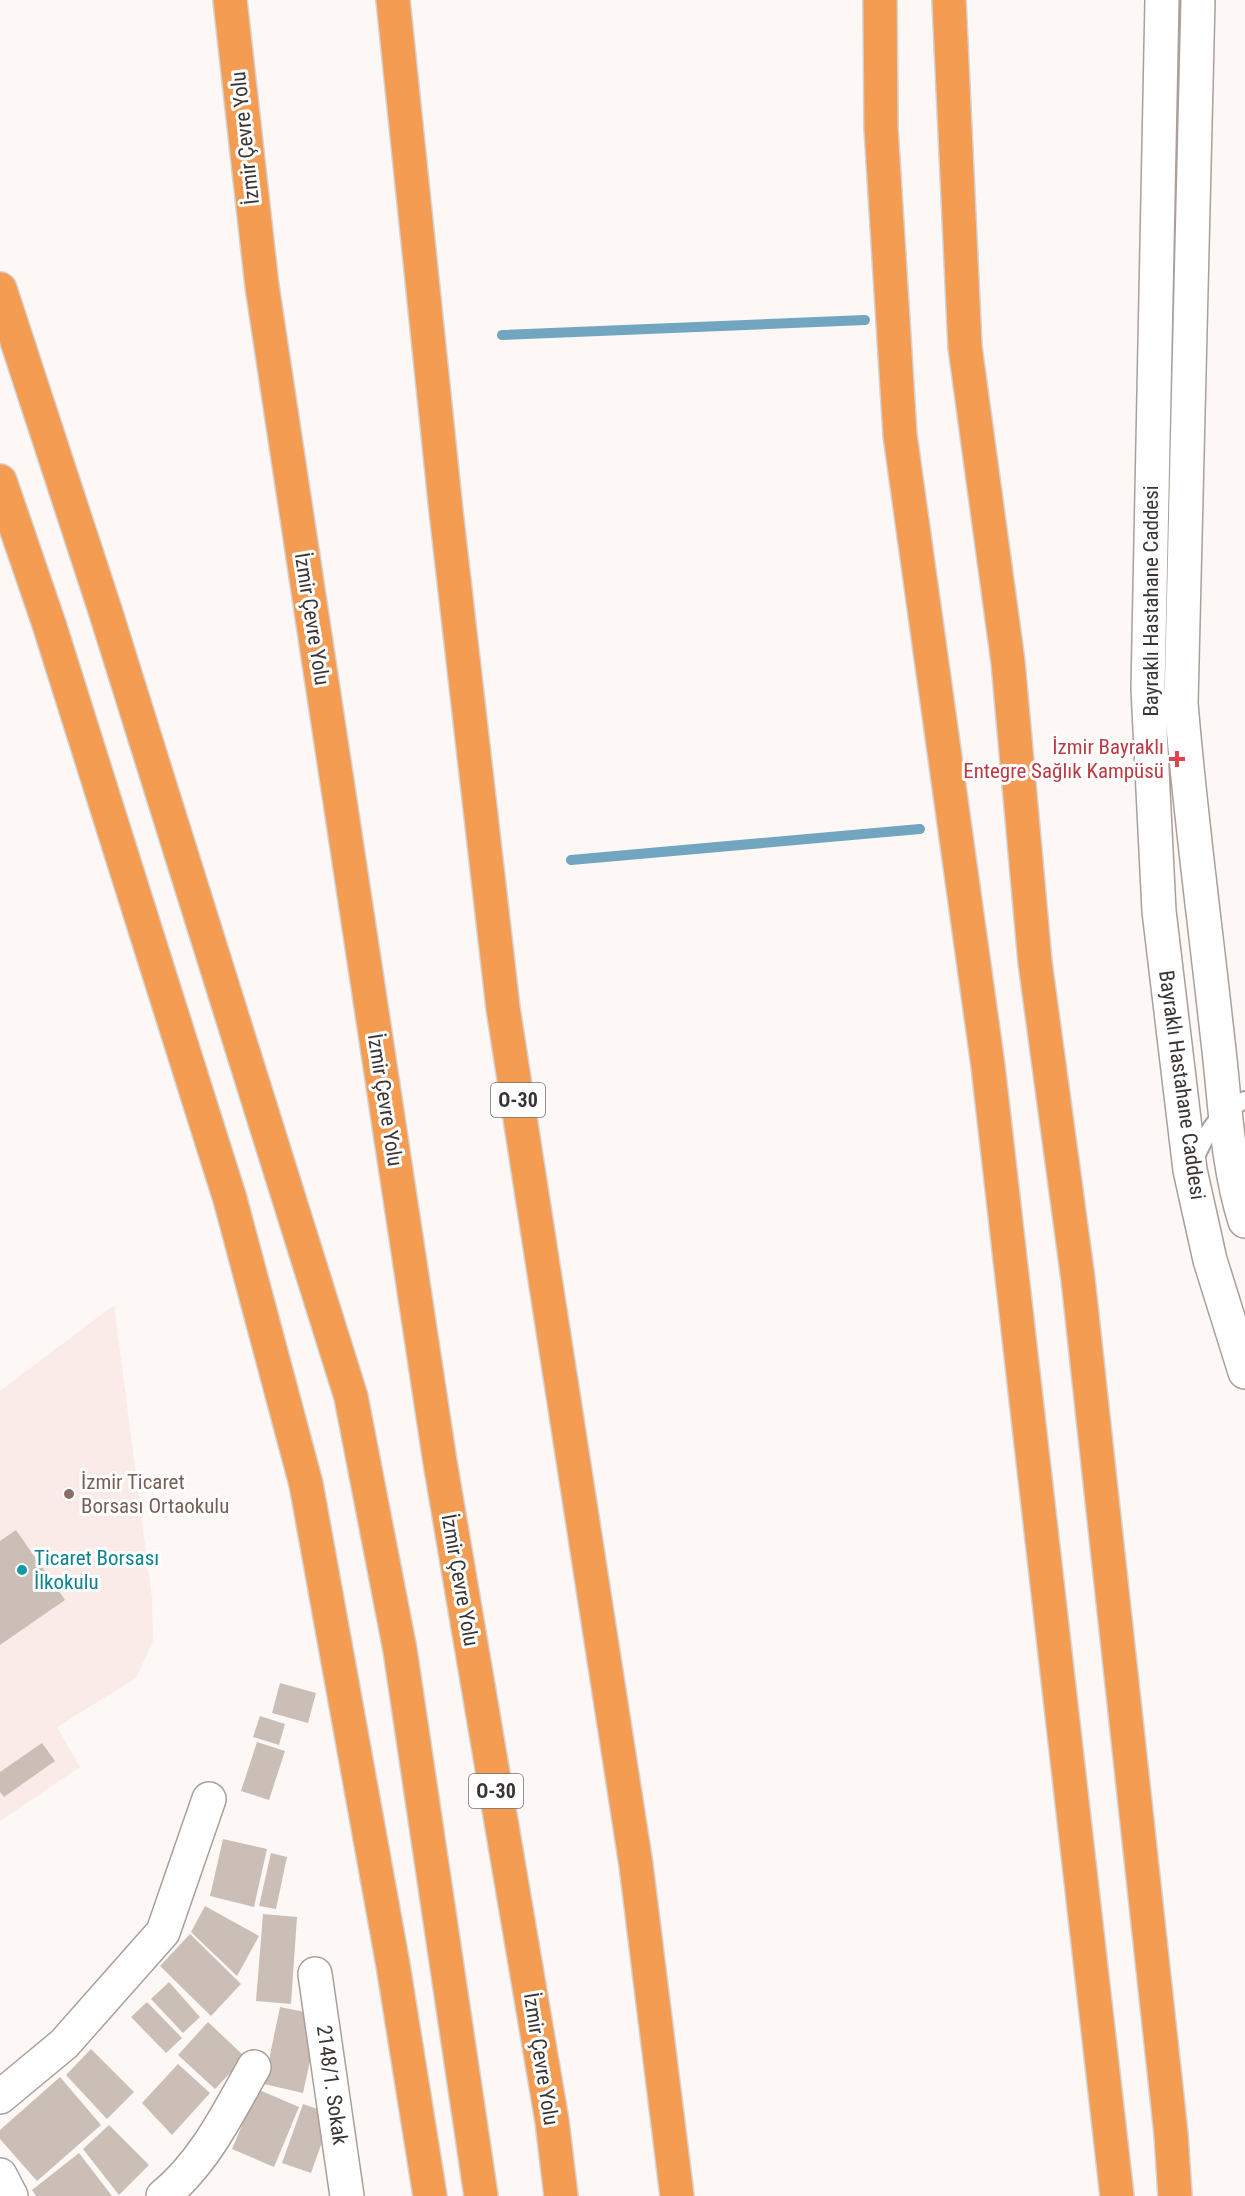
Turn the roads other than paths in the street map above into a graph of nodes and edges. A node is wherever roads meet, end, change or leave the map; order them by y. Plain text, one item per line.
1 (230, 0) edge
2 (393, 0) edge
3 (880, 0) edge
4 (949, 0) edge
5 (1162, 0) edge
6 (1198, 0) edge
7 (0, 289) edge
8 (0, 481) edge
9 (1236, 1105) edge
10 (1190, 1170) junction
11 (1245, 1221) edge
12 (1245, 1372) edge
13 (209, 1799) dead end
14 (315, 1974) dead end
15 (254, 2067) dead end
16 (0, 2097) edge
17 (552, 2121) junction
18 (0, 2175) edge
19 (11, 2196) edge
20 (163, 2196) edge
21 (347, 2196) edge
22 (430, 2196) edge
23 (481, 2196) edge
24 (552, 2196) edge
25 (561, 2196) edge
26 (677, 2196) edge
27 (1117, 2196) edge
28 (1176, 2196) edge

1 - 17 highway, İzmir Çevre Yolu / O-30
2 - 26 highway, O-30
3 - 27 highway
4 - 28 highway
5 - 10 street, Bayraklı Hastahane Caddesi
6 - 9 street, Bayraklı Hastahane Caddesi
7 - 23 highway
8 - 22 highway
9 - 10 lane
9 - 11 street, Bayraklı Hastahane Caddesi
10 - 12 street, Bayraklı Hastahane Caddesi
13 - 16 street
14 - 21 street, 2148/1. Sokak
15 - 20 street
17 - 24 highway
17 - 25 highway, İzmir Çevre Yolu / O-30
18 - 19 street

